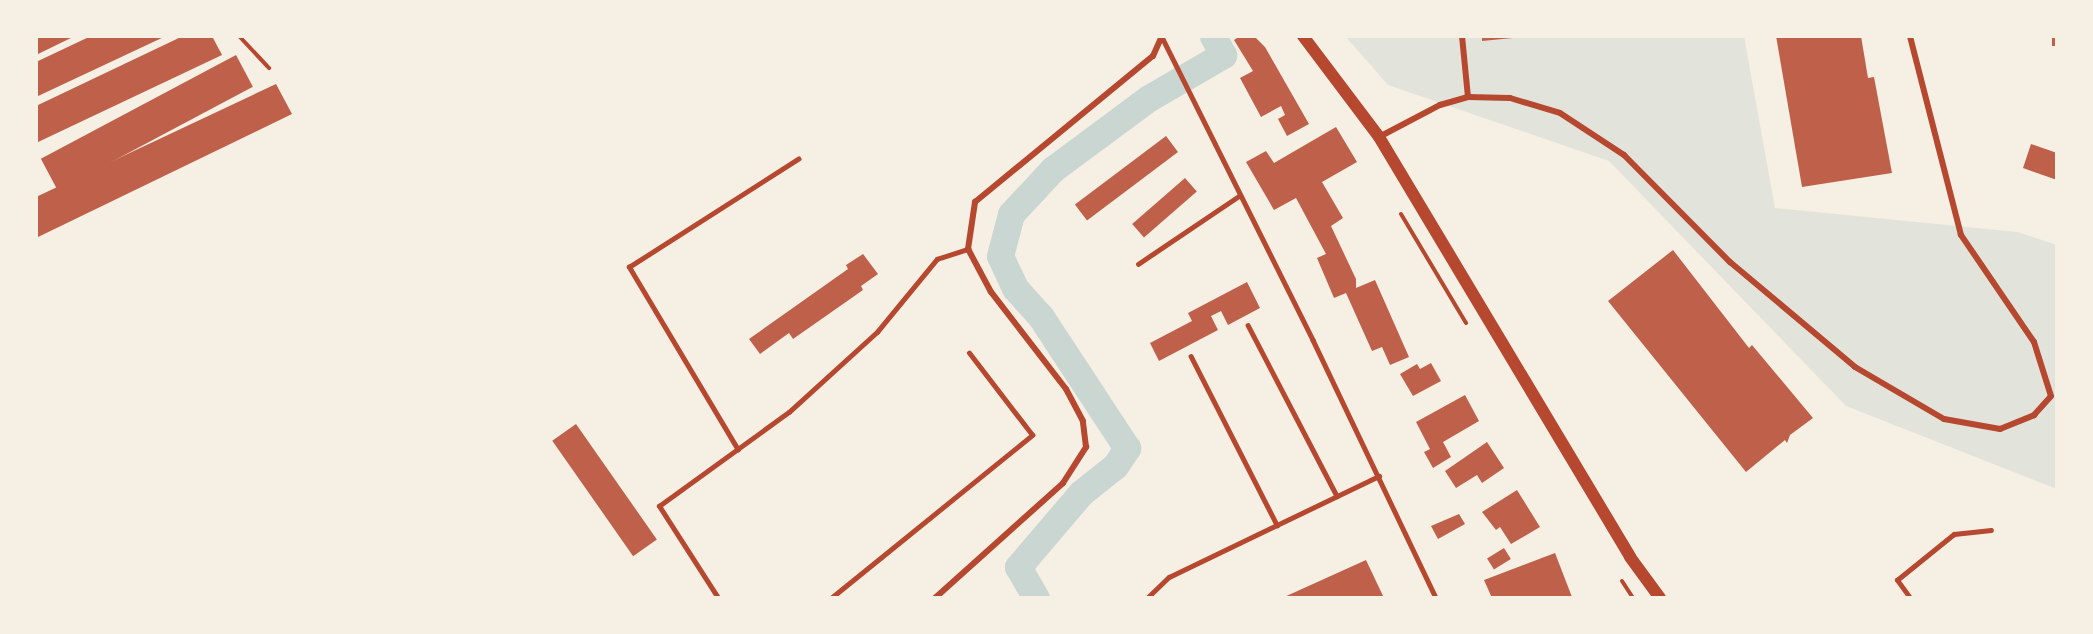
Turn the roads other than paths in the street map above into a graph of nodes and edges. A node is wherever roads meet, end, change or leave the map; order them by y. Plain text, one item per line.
1 (1304, 36) edge
2 (1462, 36) edge
3 (1910, 36) edge
4 (1162, 37) edge
5 (1468, 97) junction
6 (1378, 137) junction
7 (798, 159) dead end
8 (1239, 196) junction
9 (968, 249) junction
10 (1138, 264) dead end
11 (1248, 325) dead end
12 (969, 353) dead end
13 (1191, 356) dead end
14 (2054, 398) edge
15 (738, 450) junction
16 (1379, 476) junction
17 (1337, 496) junction
18 (1277, 525) junction
19 (1991, 530) dead end
20 (718, 598) edge
21 (831, 598) edge
22 (935, 598) edge
23 (1147, 598) edge
24 (1436, 598) edge
25 (1660, 598) edge
26 (1910, 598) edge
27 (1951, 598) edge
28 (2027, 598) edge

1 - 6 main road
2 - 5 street
3 - 14 street
4 - 8 lane
4 - 9 street
5 - 6 street
5 - 14 street
6 - 25 main road
7 - 15 lane
8 - 10 lane
8 - 16 lane
9 - 15 lane
9 - 22 street
11 - 17 lane
12 - 21 lane
13 - 18 lane
15 - 20 lane
16 - 17 lane
16 - 24 lane
17 - 18 lane
18 - 23 lane
19 - 26 lane
27 - 28 lane

